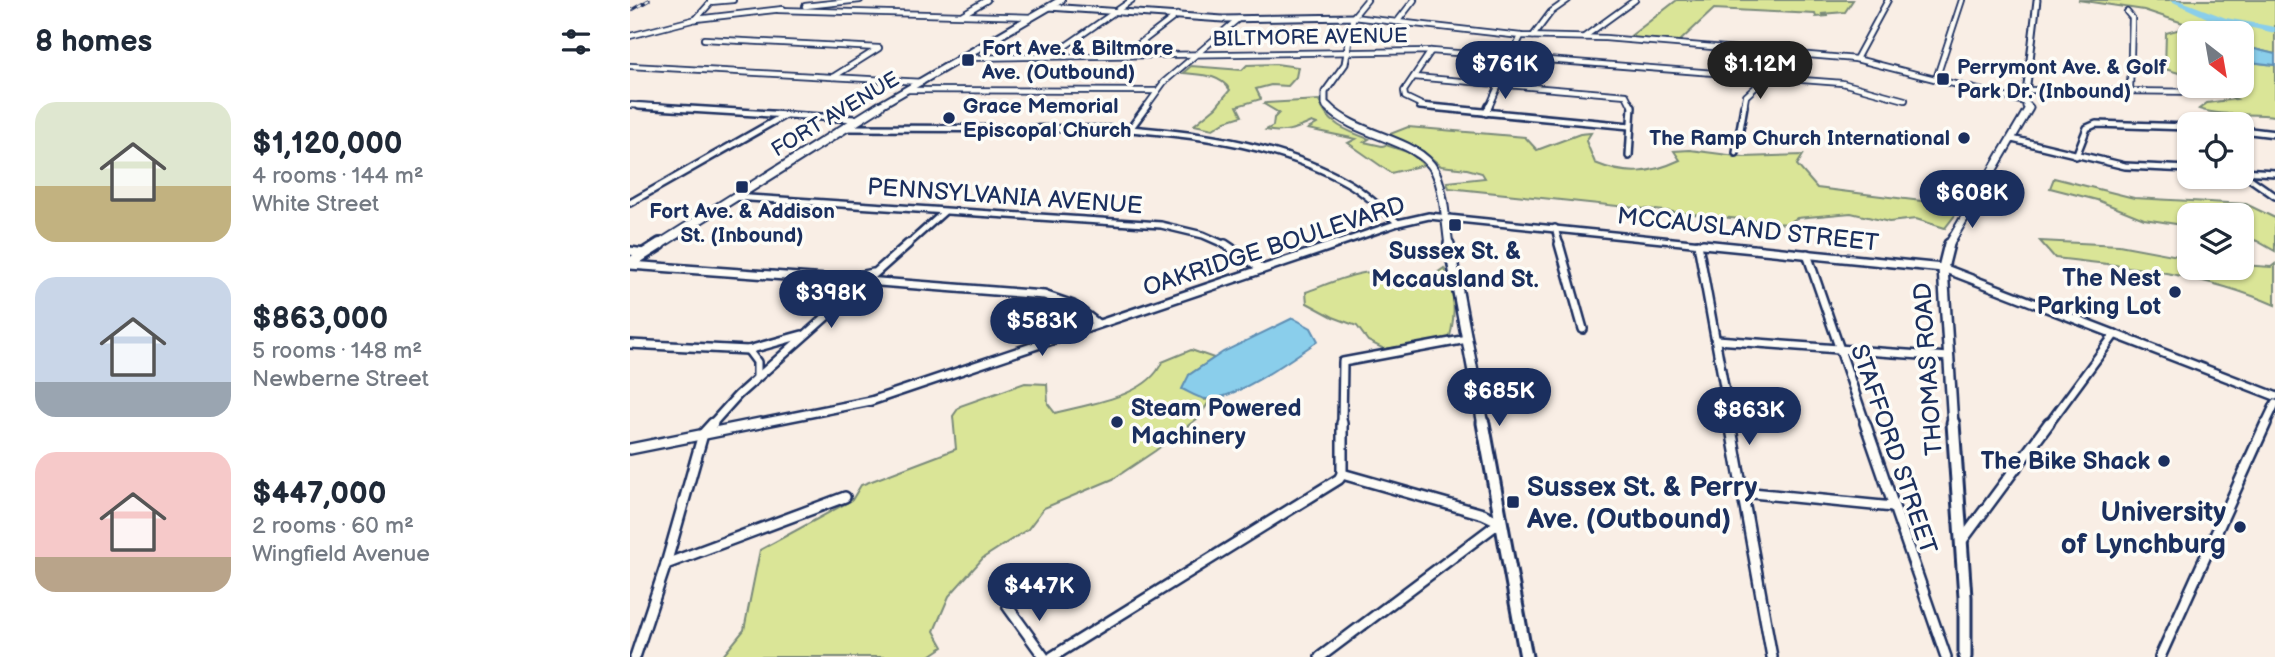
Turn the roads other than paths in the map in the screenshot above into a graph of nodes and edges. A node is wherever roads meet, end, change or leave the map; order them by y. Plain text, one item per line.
1 (733, 0) edge
2 (860, 0) edge
3 (987, 0) edge
4 (1061, 0) edge
5 (1132, 0) edge
6 (1367, 0) edge
7 (1414, 0) edge
8 (1567, 0) edge
9 (1635, 0) edge
10 (1888, 0) edge
11 (1962, 0) edge
12 (2037, 0) edge
13 (712, 1) edge
14 (1049, 7) junction
15 (778, 10) junction
16 (1116, 12) junction
17 (2127, 12) dead end
18 (962, 15) junction
19 (1177, 15) junction
20 (1032, 17) junction
21 (1353, 17) junction
22 (696, 19) junction
23 (1238, 19) junction
24 (1397, 22) junction
25 (630, 36) edge
26 (1521, 36) junction
27 (1533, 36) junction
28 (1583, 37) junction
29 (704, 39) dead end
30 (1349, 51) junction
31 (1431, 51) junction
32 (1793, 53) junction
33 (1199, 54) junction
34 (1126, 55) junction
35 (1051, 56) junction
36 (1512, 57) junction
37 (965, 58) junction
38 (1856, 59) junction
39 (630, 66) edge
40 (832, 77) junction
41 (1414, 77) junction
42 (1765, 77) junction
43 (1936, 79) junction
44 (922, 82) junction
45 (1499, 84) junction
46 (908, 90) junction
47 (2026, 90) junction
48 (1156, 91) junction
49 (2130, 91) junction
50 (2177, 92) edge
51 (1905, 100) dead end
52 (2025, 102) junction
53 (630, 105) edge
54 (1486, 113) junction
55 (786, 114) junction
56 (856, 119) junction
57 (1630, 126) junction
58 (2177, 127) edge
59 (841, 128) junction
60 (1130, 129) junction
61 (2254, 131) edge
62 (2275, 134) edge
63 (2012, 139) junction
64 (1736, 153) dead end
65 (1629, 156) dead end
66 (2076, 156) junction
67 (2177, 168) edge
68 (2254, 172) edge
69 (2275, 173) edge
70 (2254, 181) edge
71 (2275, 196) edge
72 (734, 197) junction
73 (630, 203) edge
74 (944, 212) junction
75 (1445, 217) junction
76 (1398, 223) junction
77 (1556, 228) junction
78 (1698, 243) junction
79 (630, 251) edge
80 (645, 253) junction
81 (1807, 254) junction
82 (630, 264) edge
83 (1942, 268) junction
84 (1262, 269) junction
85 (875, 273) junction
86 (840, 280) junction
87 (866, 281) junction
88 (856, 290) junction
89 (1098, 324) junction
90 (1583, 329) dead end
91 (805, 334) junction
92 (2115, 334) junction
93 (1467, 339) junction
94 (1717, 340) junction
95 (630, 344) edge
96 (1838, 349) junction
97 (748, 350) junction
98 (1948, 357) junction
99 (757, 377) junction
100 (2275, 396) edge
101 (2275, 404) edge
102 (703, 434) junction
103 (630, 449) edge
104 (1342, 474) junction
105 (1742, 492) junction
106 (845, 497) dead end
107 (1893, 507) junction
108 (1500, 522) junction
109 (1961, 542) junction
110 (666, 564) junction
111 (1009, 607) dead end
112 (635, 657) edge
113 (1044, 657) edge
114 (1052, 657) edge
115 (1320, 657) edge
116 (1526, 657) edge
117 (1772, 657) edge
118 (1946, 657) edge
119 (1965, 657) edge
120 (2160, 657) edge

1 - 13 street
2 - 15 street
3 - 18 street
4 - 14 main road, FORT AVENUE
5 - 16 street
6 - 21 street
7 - 24 street
8 - 27 street
9 - 28 street
10 - 38 street
11 - 43 street
12 - 47 street
13 - 22 street
14 - 16 street
14 - 20 main road, FORT AVENUE
15 - 18 street
15 - 22 street
16 - 19 street
16 - 35 street
17 - 49 street
18 - 20 street
19 - 23 street
19 - 34 street
20 - 37 main road, FORT AVENUE
21 - 23 street
21 - 24 street
21 - 30 street
22 - 25 street
23 - 33 street
24 - 26 street
26 - 27 street
26 - 36 street
27 - 28 street
28 - 32 street
29 - 40 street
30 - 31 street, BILTMORE AVENUE
30 - 33 street, BILTMORE AVENUE
30 - 75 street
31 - 36 street, BILTMORE AVENUE
31 - 41 street
32 - 38 street
32 - 42 street
33 - 34 street, BILTMORE AVENUE
33 - 48 street
34 - 35 street, BILTMORE AVENUE
35 - 37 street, BILTMORE AVENUE
36 - 42 street, BILTMORE AVENUE
36 - 45 street
37 - 44 main road, FORT AVENUE
38 - 43 street
39 - 40 street
40 - 44 street
41 - 45 street
41 - 54 street
42 - 51 street, BILTMORE AVENUE
42 - 64 street
43 - 52 street
44 - 46 main road, FORT AVENUE
45 - 54 street
45 - 57 street
46 - 48 street
46 - 56 main road, FORT AVENUE
47 - 49 street
47 - 52 street
48 - 60 street
49 - 50 street
52 - 63 street, THOMAS ROAD
53 - 55 street
54 - 57 street
55 - 56 street
55 - 73 street
56 - 59 main road, FORT AVENUE
57 - 65 street
58 - 66 street
59 - 60 street
59 - 72 main road, FORT AVENUE
60 - 76 street
61 - 62 street
63 - 66 street
63 - 83 street, THOMAS ROAD
66 - 67 street
68 - 69 street
70 - 71 street
72 - 74 street, PENNSYLVANIA AVENUE
72 - 80 main road, FORT AVENUE
74 - 84 street, PENNSYLVANIA AVENUE
74 - 85 street
75 - 76 street, OAKRIDGE BOULEVARD
75 - 77 street, MCCAUSLAND STREET
75 - 93 street
76 - 84 street, OAKRIDGE BOULEVARD
77 - 78 street, MCCAUSLAND STREET
77 - 90 street
78 - 81 street, MCCAUSLAND STREET
78 - 94 street
79 - 80 street
80 - 82 main road, FORT AVENUE
81 - 83 street, MCCAUSLAND STREET
81 - 96 street, STAFFORD STREET
82 - 86 street
83 - 92 street, MCCAUSLAND STREET
83 - 98 street, THOMAS ROAD
84 - 89 street, OAKRIDGE BOULEVARD
85 - 86 street
85 - 87 street
86 - 88 street
87 - 88 street
87 - 89 street
88 - 91 street
89 - 102 street, OAKRIDGE BOULEVARD
91 - 97 street
91 - 99 street
92 - 100 street, MCCAUSLAND STREET
92 - 109 street
93 - 104 street
93 - 108 street
94 - 96 street
94 - 105 street
95 - 97 street
96 - 98 street
96 - 107 street, STAFFORD STREET
97 - 99 street
98 - 109 street, THOMAS ROAD
99 - 102 street
101 - 120 street
102 - 103 street, OAKRIDGE BOULEVARD
102 - 110 street
104 - 108 street
104 - 114 street
105 - 107 street
105 - 117 street
106 - 110 street
107 - 118 street, STAFFORD STREET
108 - 115 street
108 - 116 street
109 - 119 street, THOMAS ROAD
110 - 112 street
111 - 113 street

